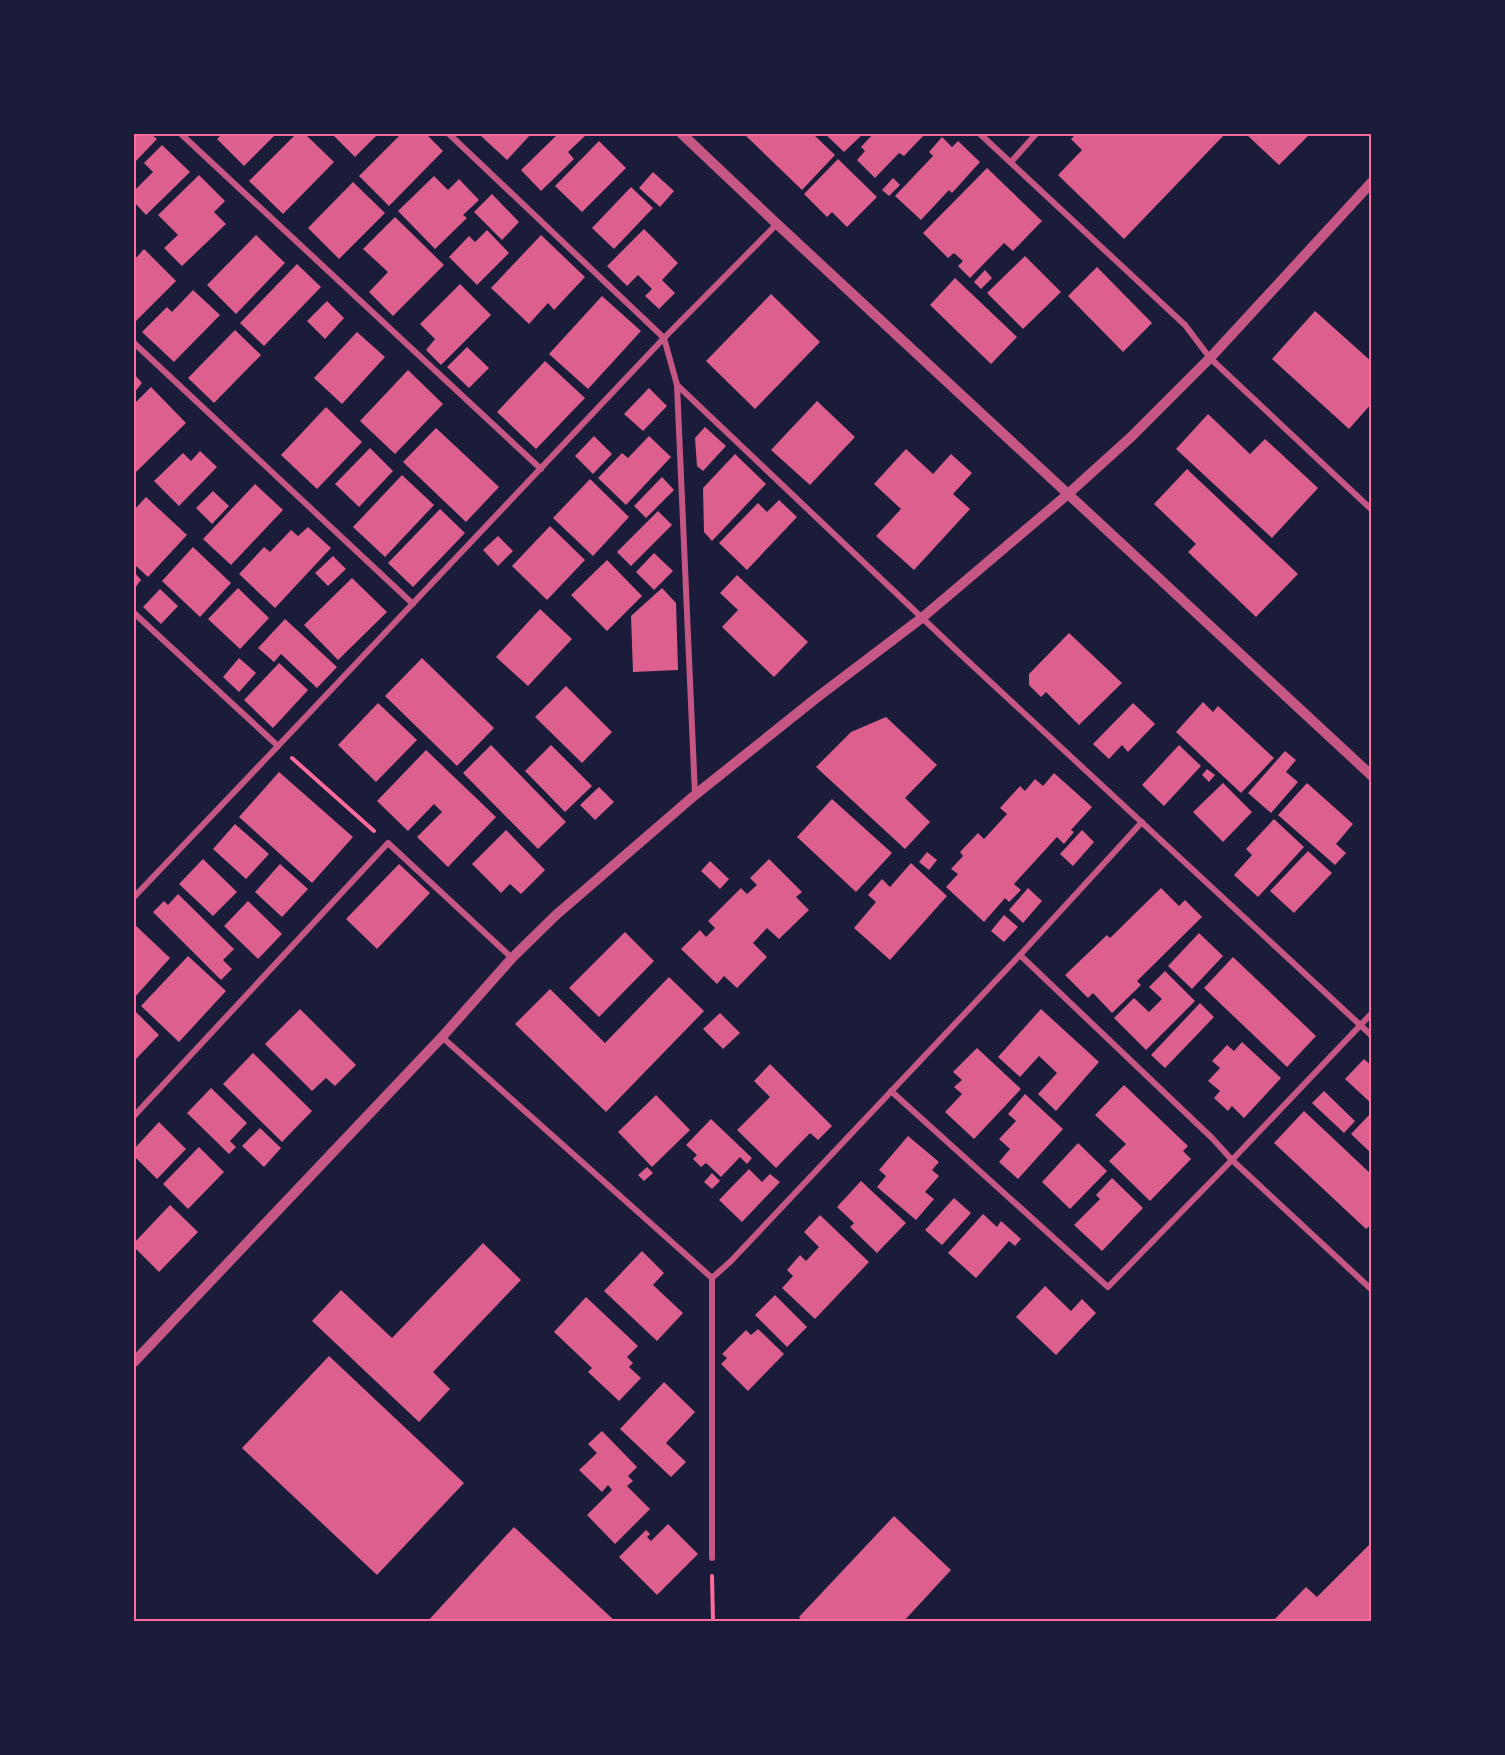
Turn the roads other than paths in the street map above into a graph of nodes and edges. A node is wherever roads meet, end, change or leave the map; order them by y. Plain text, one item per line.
1 (181, 134) edge
2 (448, 134) edge
3 (682, 134) edge
4 (980, 134) edge
5 (1036, 134) edge
6 (1011, 162) junction
7 (1371, 182) edge
8 (777, 224) junction
9 (664, 338) junction
10 (134, 343) edge
11 (1210, 358) junction
12 (677, 385) junction
13 (541, 468) junction
14 (1068, 494) junction
15 (1371, 510) edge
16 (413, 604) junction
17 (134, 613) edge
18 (923, 617) junction
19 (278, 746) junction
20 (1371, 776) edge
21 (695, 795) junction
22 (1142, 822) junction
23 (134, 897) edge
24 (1020, 955) junction
25 (512, 958) junction
26 (1371, 1013) edge
27 (1360, 1025) junction
28 (1371, 1036) edge
29 (442, 1037) junction
30 (891, 1091) junction
31 (134, 1116) edge
32 (1232, 1160) junction
33 (712, 1278) junction
34 (1371, 1290) edge
35 (134, 1362) edge
36 (712, 1558) road end

1 - 13 street
2 - 9 street
3 - 8 street
4 - 6 street
5 - 6 street
6 - 11 street
7 - 11 street
8 - 9 street
8 - 14 street
9 - 12 street
9 - 13 street
10 - 16 street
11 - 14 street
11 - 15 street
12 - 18 street
12 - 21 street
13 - 16 street
14 - 18 street
14 - 20 street
16 - 19 street
17 - 19 street
18 - 21 street
18 - 22 street
19 - 23 street
21 - 25 street
22 - 24 street
22 - 27 street
24 - 30 street
24 - 32 street
25 - 29 street
25 - 31 street
26 - 27 street
27 - 28 street
27 - 32 street
29 - 33 street
29 - 35 street
30 - 32 street
30 - 33 street
32 - 34 street
33 - 36 street

